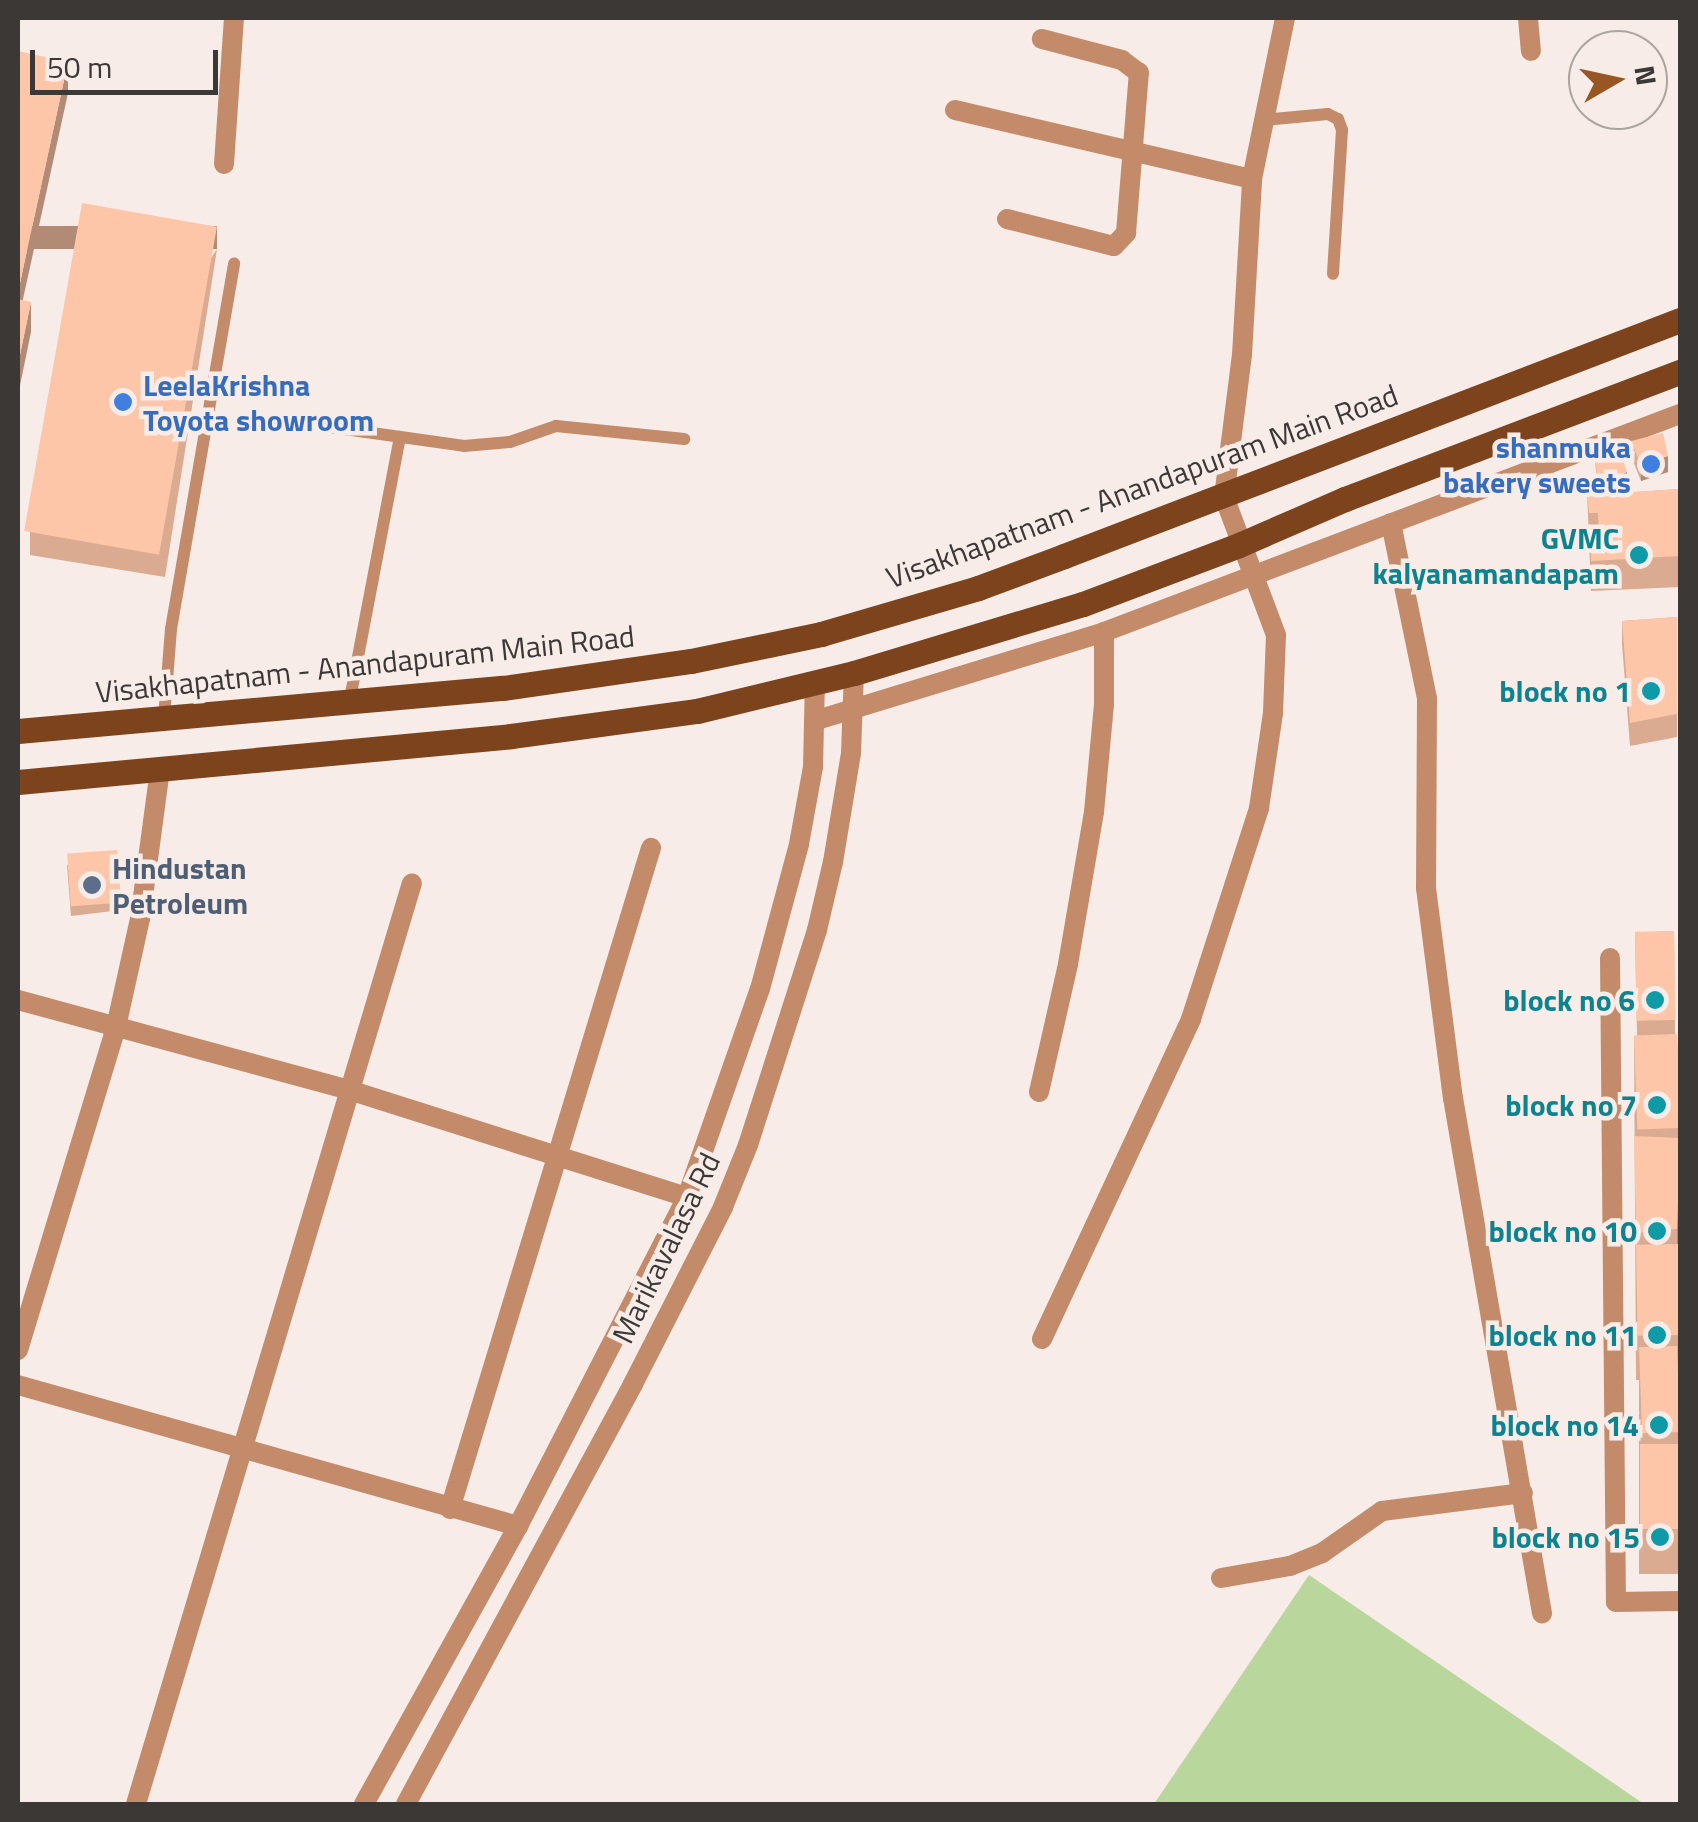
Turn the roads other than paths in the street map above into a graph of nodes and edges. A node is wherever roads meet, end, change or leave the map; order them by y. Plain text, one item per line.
1 (234, 18) edge
2 (1285, 18) edge
3 (1528, 18) edge
4 (1042, 39) dead end
5 (1531, 50) dead end
6 (956, 110) dead end
7 (1263, 120) junction
8 (1134, 154) junction
9 (224, 164) dead end
10 (1252, 179) junction
11 (1007, 219) dead end
12 (234, 263) dead end
13 (1333, 274) dead end
14 (1680, 320) edge
15 (1680, 372) edge
16 (1680, 414) edge
17 (273, 419) dead end
18 (400, 437) junction
19 (684, 439) dead end
20 (1224, 496) junction
21 (1392, 523) junction
22 (1239, 545) junction
23 (1251, 576) junction
24 (1104, 632) junction
25 (854, 673) junction
26 (815, 681) junction
27 (349, 704) junction
28 (854, 708) junction
29 (164, 718) junction
30 (817, 720) junction
31 (18, 732) edge
32 (160, 770) junction
33 (18, 782) edge
34 (651, 848) dead end
35 (412, 883) dead end
36 (1610, 958) dead end
37 (18, 1000) edge
38 (116, 1027) junction
39 (348, 1090) junction
40 (1038, 1092) dead end
41 (559, 1156) junction
42 (687, 1197) junction
43 (1042, 1339) dead end
44 (18, 1350) edge
45 (18, 1384) edge
46 (240, 1448) junction
47 (1523, 1493) junction
48 (450, 1509) junction
49 (518, 1526) junction
50 (1222, 1578) dead end
51 (1680, 1601) edge
52 (1542, 1613) dead end
53 (136, 1804) edge
54 (364, 1804) edge
55 (406, 1804) edge

1 - 9 street
2 - 7 street
3 - 5 street
4 - 8 street
6 - 8 street
7 - 10 street
7 - 13 lane
8 - 10 street
8 - 11 street
10 - 20 street
12 - 29 lane
14 - 20 main road, Visakhapatnam - Anandapuram Main Road
15 - 22 main road
16 - 21 street
17 - 18 lane
18 - 19 lane
18 - 27 lane
20 - 22 street
20 - 27 main road, Visakhapatnam - Anandapuram Main Road
21 - 23 street
21 - 47 street
22 - 23 street
22 - 25 main road
23 - 24 street
23 - 43 street
24 - 28 street
24 - 40 street
25 - 26 main road
25 - 28 street, Marikavalasa Rd
26 - 30 street, Marikavalasa Rd
26 - 32 main road
27 - 29 main road, Visakhapatnam - Anandapuram Main Road
28 - 30 street
28 - 55 street, Marikavalasa Rd
29 - 31 main road, Visakhapatnam - Anandapuram Main Road
30 - 42 street, Marikavalasa Rd
32 - 33 main road
32 - 38 street
34 - 41 street
35 - 39 street
36 - 51 street
37 - 38 street
38 - 39 street
38 - 44 street
39 - 41 street
39 - 46 street
41 - 42 street
41 - 48 street
42 - 49 street, Marikavalasa Rd
45 - 46 street
46 - 48 street
46 - 53 street
47 - 50 street
47 - 52 street
48 - 49 street
49 - 54 street, Marikavalasa Rd

